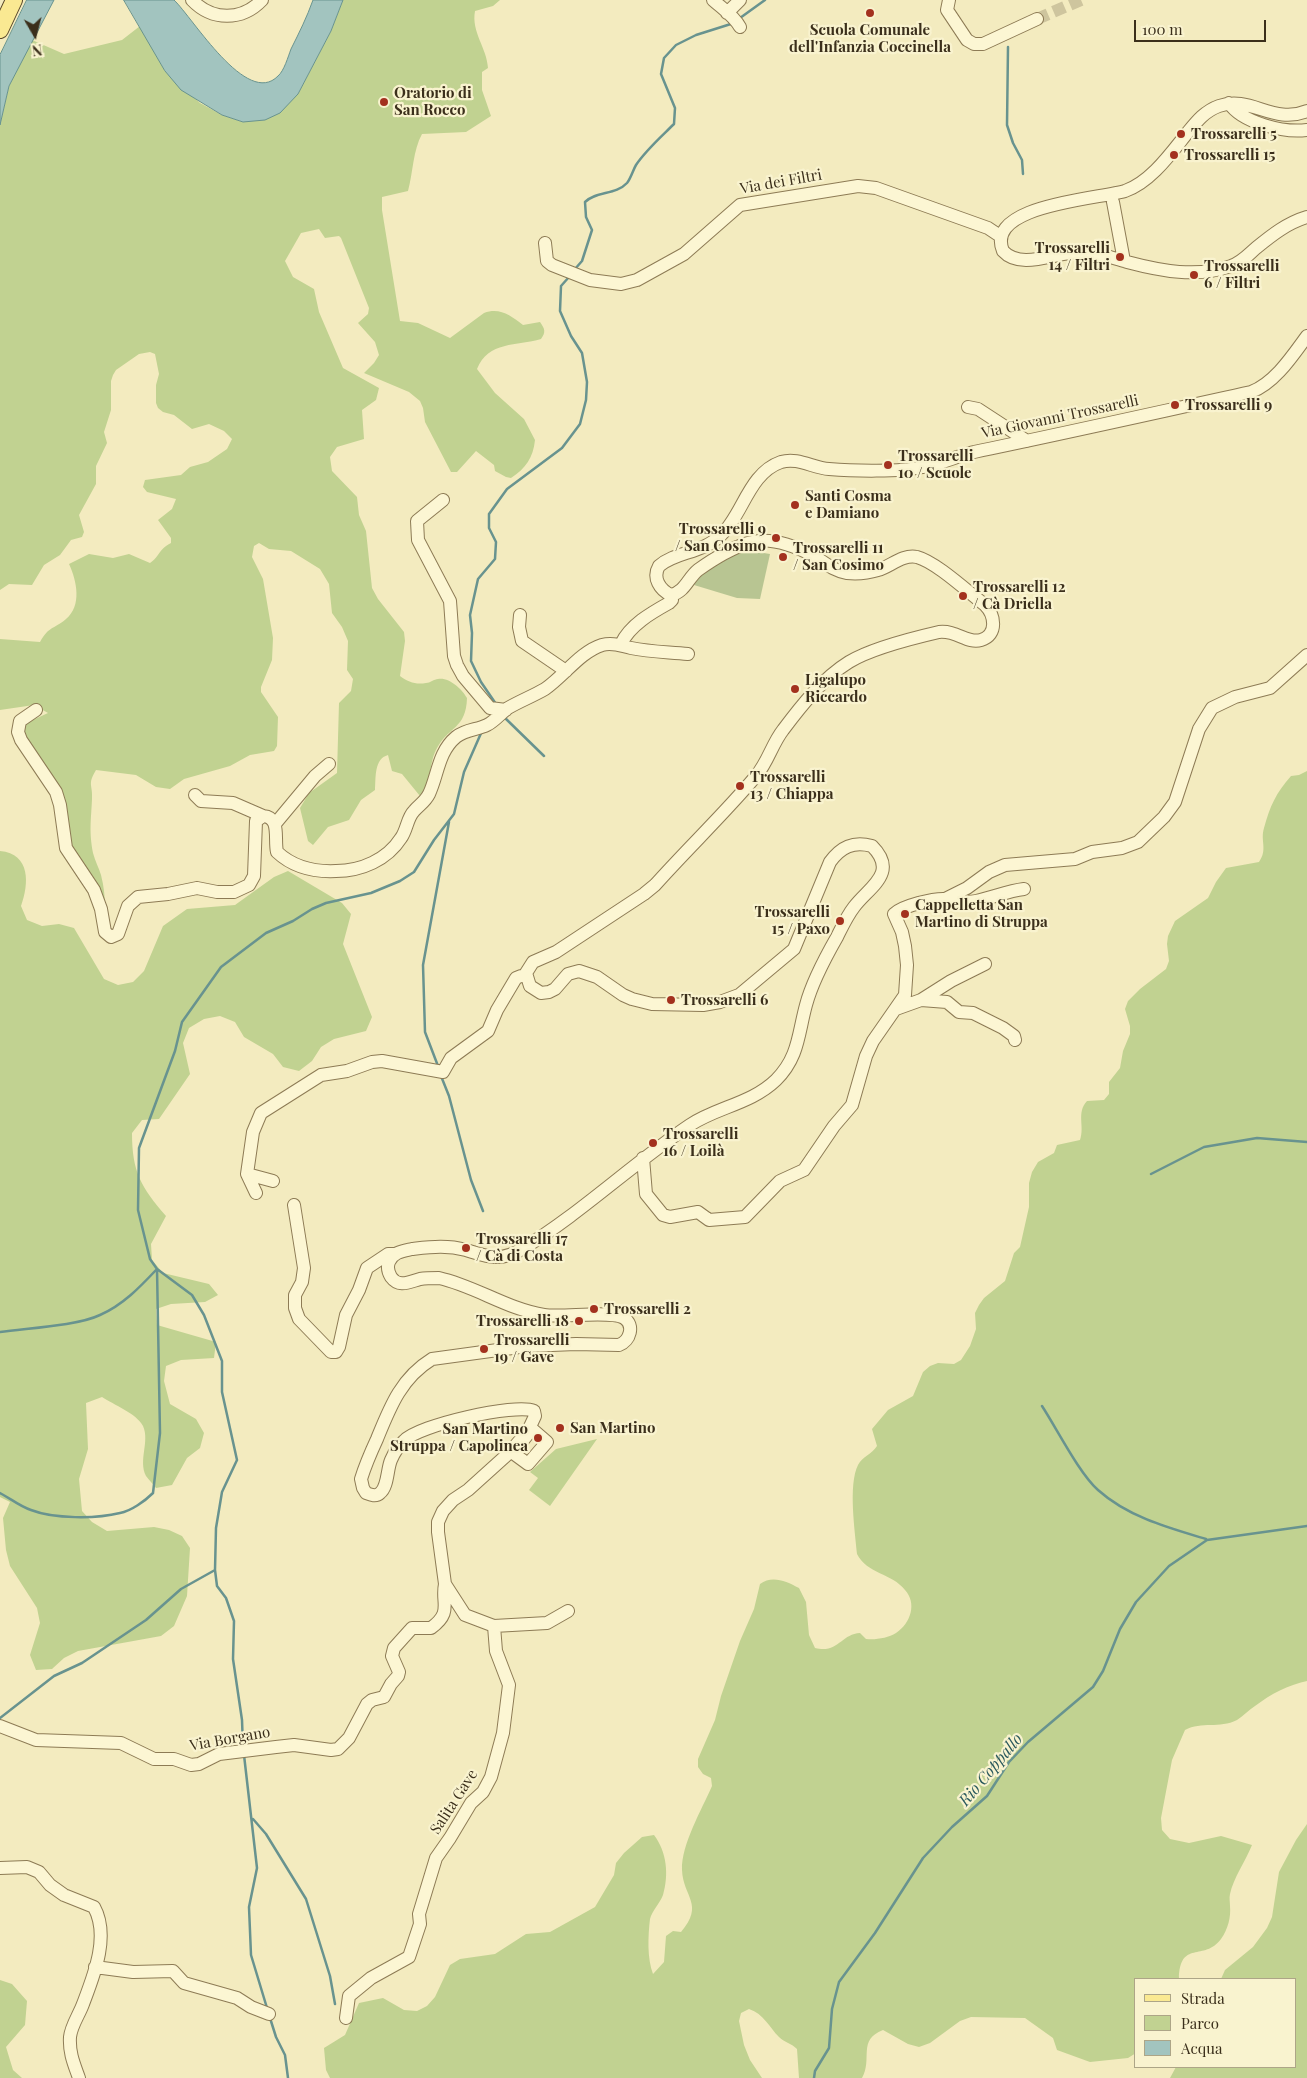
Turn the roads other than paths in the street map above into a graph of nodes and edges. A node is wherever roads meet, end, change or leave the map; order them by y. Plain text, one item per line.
1 (14, 0) edge
2 (192, 0) edge
3 (262, 0) edge
4 (713, 0) edge
5 (740, 0) edge
6 (949, 0) edge
7 (1037, 19) tunnel mouth
8 (0, 30) edge
9 (1229, 103) junction
10 (1307, 111) edge
11 (1307, 130) edge
12 (1113, 202) dead end
13 (1307, 217) edge
14 (1000, 236) junction
15 (544, 242) dead end
16 (1124, 261) junction
17 (1307, 336) edge
18 (968, 407) dead end
19 (1027, 441) junction
20 (443, 500) dead end
21 (671, 595) junction
22 (520, 615) dead end
23 (620, 644) junction
24 (688, 654) dead end
25 (1307, 655) edge
26 (566, 671) junction
27 (36, 710) dead end
28 (492, 714) junction
29 (329, 764) dead end
30 (195, 795) dead end
31 (263, 816) junction
32 (275, 824) junction
33 (1024, 889) dead end
34 (947, 898) junction
35 (985, 964) dead end
36 (526, 976) junction
37 (921, 1000) junction
38 (895, 1009) junction
39 (1015, 1040) dead end
40 (644, 1158) junction
41 (247, 1174) junction
42 (274, 1181) dead end
43 (256, 1193) dead end
44 (294, 1205) dead end
45 (395, 1254) junction
46 (445, 1584) junction
47 (568, 1611) dead end
48 (494, 1626) junction
49 (0, 1726) edge
50 (0, 1868) edge
51 (95, 1967) junction
52 (269, 2014) dead end
53 (346, 2018) dead end
54 (80, 2078) edge

1 - 8 main road
2 - 3 street
4 - 5 street
6 - 7 street
9 - 10 street
9 - 11 street
9 - 14 street
12 - 16 street
13 - 16 street
14 - 15 street, Via dei Filtri
14 - 16 street
17 - 19 street, Via Giovanni Trossarelli
18 - 19 street
19 - 21 street, Via Giovanni Trossarelli
20 - 28 street
21 - 23 street
21 - 36 street
22 - 26 street
23 - 24 street
23 - 26 street
25 - 34 street
26 - 28 street
27 - 31 street
28 - 32 street
29 - 32 street
30 - 31 street
31 - 32 street
33 - 34 street
34 - 38 street
35 - 37 street
36 - 40 street
36 - 41 street
37 - 38 street
37 - 39 street
38 - 40 street
40 - 45 street
41 - 42 street
41 - 43 street
44 - 45 street
45 - 46 street
46 - 48 street
46 - 49 street, Via Borgano
47 - 48 street
48 - 53 street, Salita Gave
50 - 51 street
51 - 52 street
51 - 54 street

